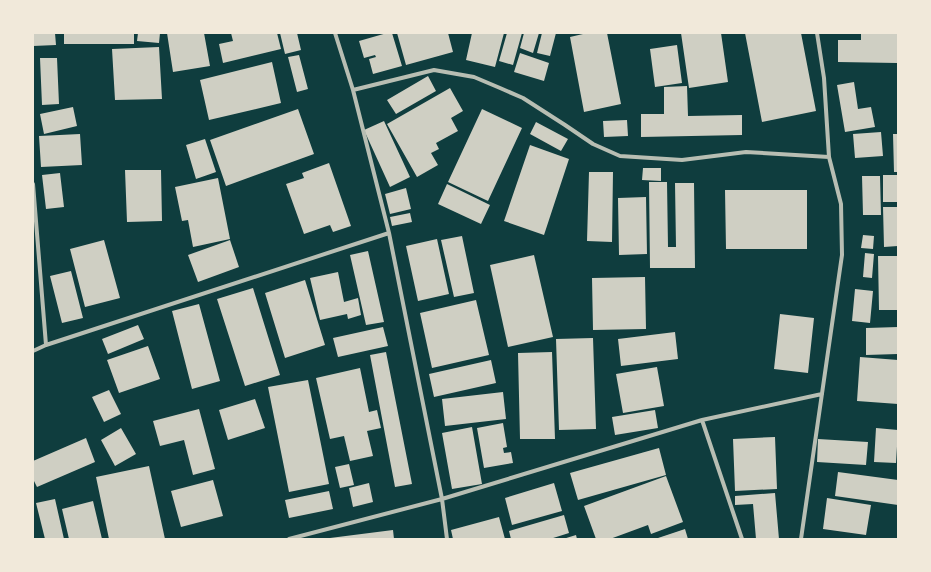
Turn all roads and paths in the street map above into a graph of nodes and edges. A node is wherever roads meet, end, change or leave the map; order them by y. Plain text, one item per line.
1 (335, 33) edge
2 (817, 33) edge
3 (353, 90) junction
4 (829, 157) junction
5 (33, 184) edge
6 (389, 233) junction
7 (46, 345) junction
8 (33, 351) edge
9 (822, 394) junction
10 (702, 420) junction
11 (442, 500) junction
12 (289, 539) edge
13 (447, 539) edge
14 (742, 539) edge
15 (801, 539) edge

1 - 3 street
2 - 4 street
3 - 4 street
3 - 6 street
4 - 9 street
5 - 7 street
6 - 7 street
6 - 11 street
7 - 8 street
9 - 10 street
9 - 15 street
10 - 11 street
10 - 14 street
11 - 12 street
11 - 13 street

